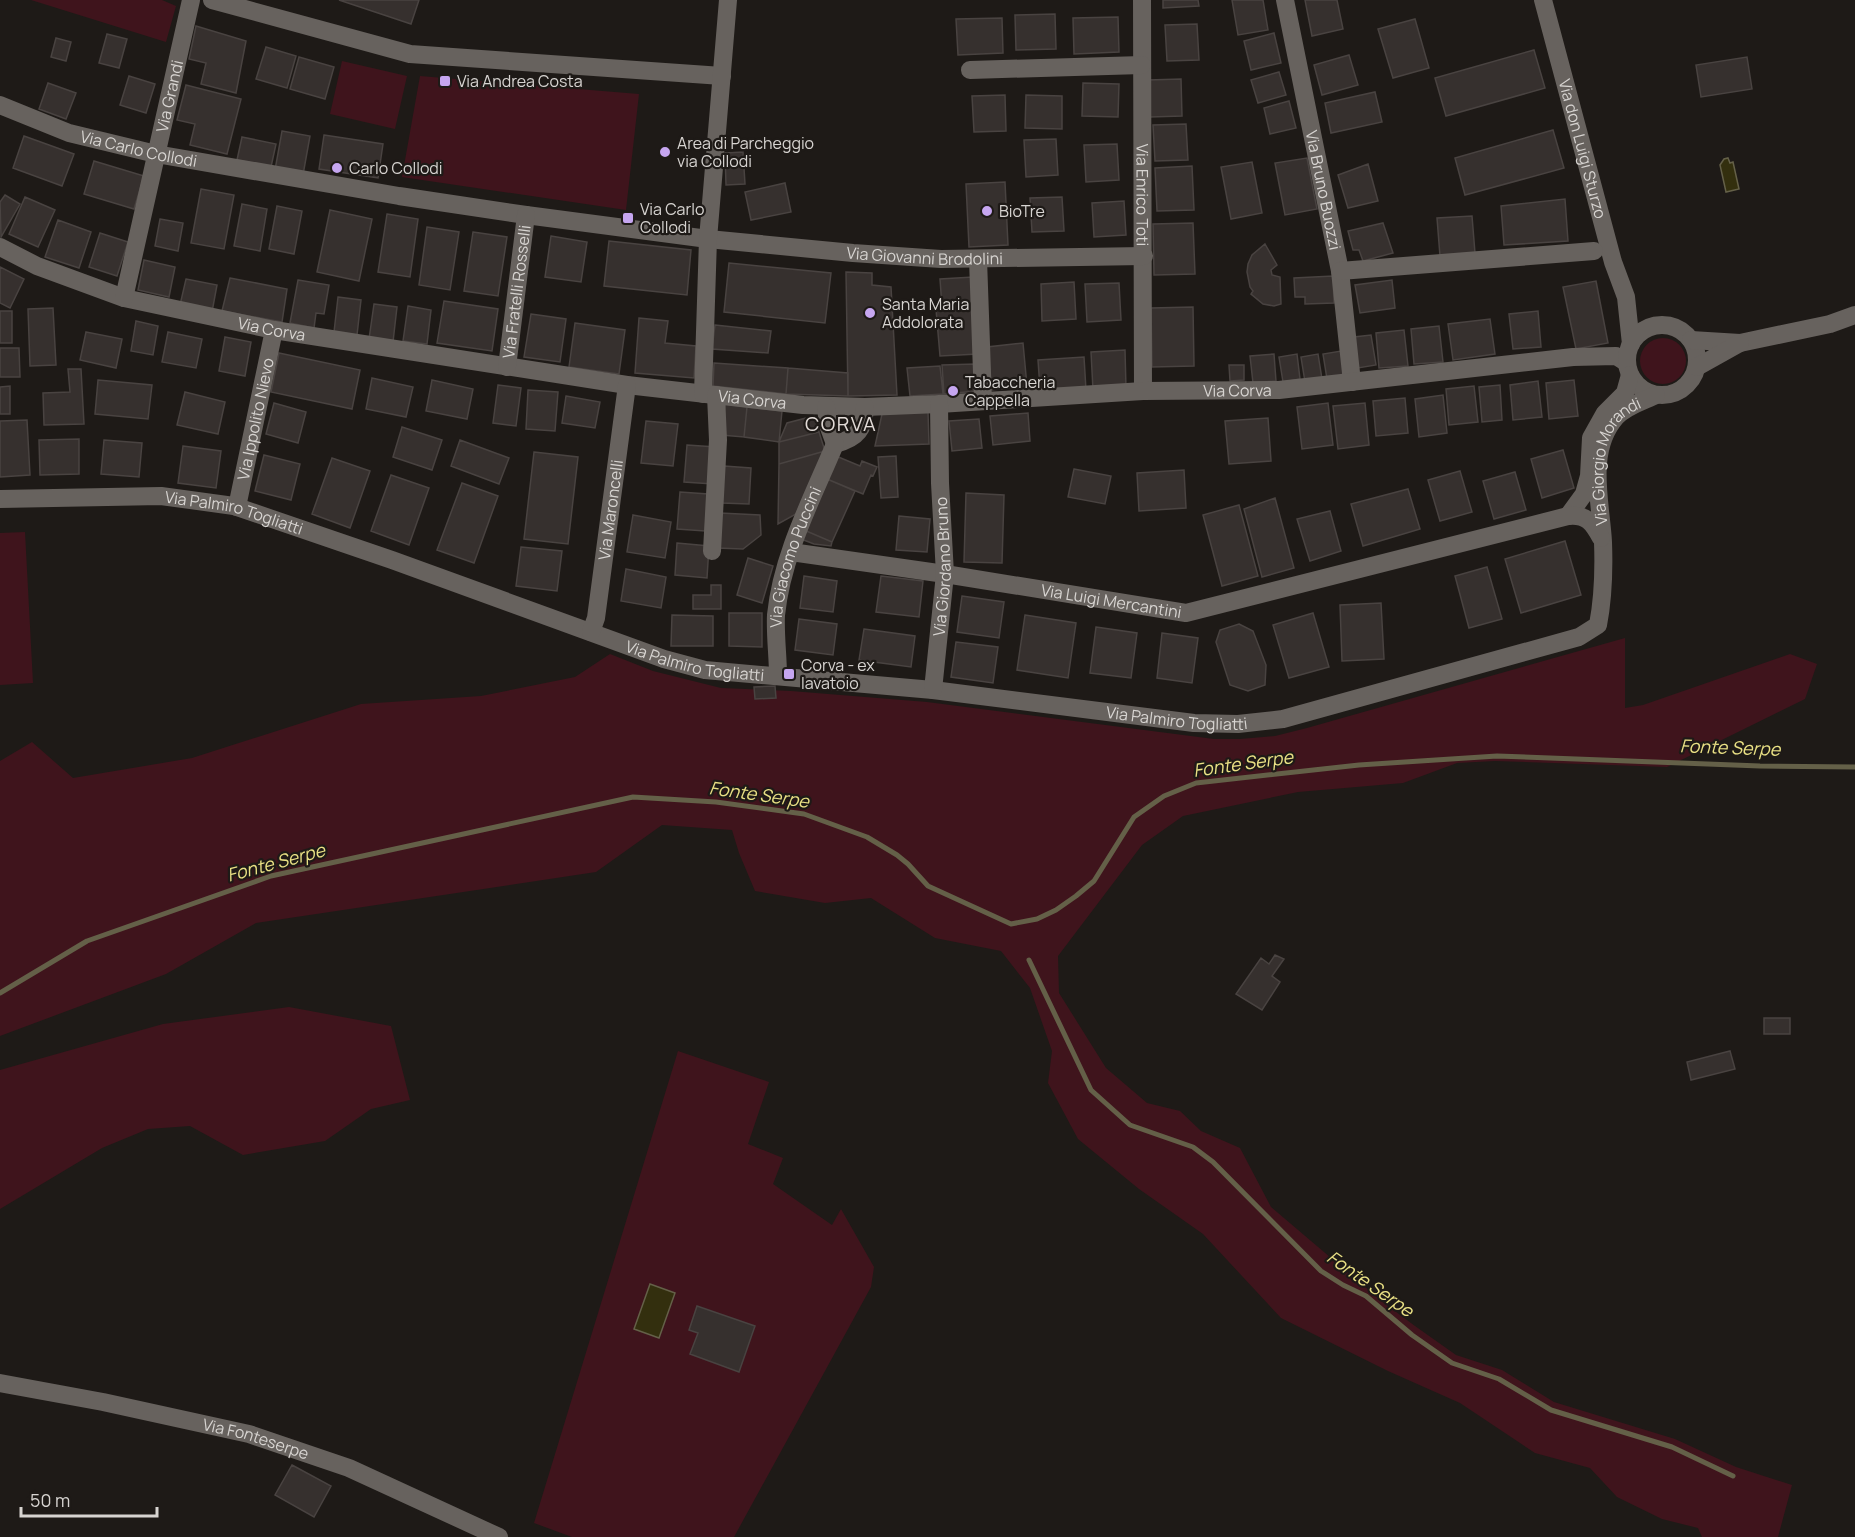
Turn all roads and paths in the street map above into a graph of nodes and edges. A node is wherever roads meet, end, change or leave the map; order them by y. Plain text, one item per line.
1 (191, 0) edge
2 (212, 0) edge
3 (728, 0) edge
4 (1142, 0) edge
5 (1285, 0) edge
6 (1543, 0) edge
7 (1142, 65) junction
8 (970, 70) dead end
9 (722, 76) junction
10 (0, 105) edge
11 (156, 154) junction
12 (526, 215) junction
13 (708, 239) junction
14 (0, 247) edge
15 (1594, 251) dead end
16 (1144, 256) junction
17 (978, 258) junction
18 (1340, 271) junction
19 (124, 297) junction
20 (1626, 297) junction
21 (1855, 315) edge
22 (1654, 326) junction
23 (274, 330) junction
24 (1691, 340) junction
25 (1740, 343) junction
26 (1631, 344) junction
27 (507, 366) junction
28 (1697, 367) junction
29 (1629, 369) junction
30 (1352, 382) junction
31 (627, 385) junction
32 (1143, 391) junction
33 (710, 394) junction
34 (1656, 395) junction
35 (984, 401) junction
36 (939, 404) junction
37 (826, 407) junction
38 (866, 407) junction
39 (835, 444) junction
40 (0, 499) edge
41 (237, 507) junction
42 (1568, 516) junction
43 (1603, 543) junction
44 (712, 550) dead end
45 (791, 552) junction
46 (945, 574) junction
47 (1600, 610) joint
48 (591, 632) junction
49 (778, 676) junction
50 (933, 690) junction
51 (0, 1383) edge
52 (499, 1537) edge

1 - 11 street, Via Grandi
2 - 9 street
3 - 9 street
4 - 7 street, Via Enrico Toti
5 - 18 street, Via Bruno Buozzi
6 - 20 street, Via don Luigi Sturzo
7 - 8 street
7 - 16 street, Via Enrico Toti
9 - 13 street
10 - 11 street, Via Carlo Collodi
11 - 12 street, Via Carlo Collodi
11 - 19 street, Via Grandi
12 - 13 street, Via Carlo Collodi
12 - 27 street, Via Fratelli Rosselli
13 - 17 street, Via Giovanni Brodolini
13 - 33 street
14 - 19 street, Via Corva
15 - 18 street
16 - 17 street, Via Giovanni Brodolini
16 - 32 street, Via Enrico Toti
17 - 35 street
18 - 30 street, Via Bruno Buozzi
19 - 23 street, Via Corva
20 - 22 street, Via don Luigi Sturzo
20 - 26 street, Via don Luigi Sturzo
21 - 25 street
22 - 24 street
22 - 26 street
23 - 27 street, Via Corva
23 - 41 street, Via Ippolito Nievo
24 - 25 street
24 - 28 street
25 - 28 street
26 - 29 street
27 - 31 street, Via Corva
28 - 34 street
29 - 30 street, Via Corva
29 - 34 street
29 - 42 street, Via Giorgio Morandi
30 - 32 street, Via Corva
31 - 33 street, Via Corva
31 - 48 street, Via Maroncelli
32 - 35 street, Via Corva
33 - 37 street, Via Corva
33 - 44 street
34 - 43 street, Via Giorgio Morandi
35 - 36 street, Via Corva
36 - 38 street, Via Corva
36 - 46 street, Via Giordano Bruno
37 - 38 street, Via Corva
37 - 39 street
38 - 39 street
39 - 45 street, Via Giacomo Puccini
40 - 41 street, Via Palmiro Togliatti
41 - 48 street, Via Palmiro Togliatti
42 - 43 street, Via Giorgio Morandi
42 - 46 street, Via Luigi Mercantini
43 - 47 street, Via Giorgio Morandi
45 - 46 street, Via Luigi Mercantini
45 - 49 street, Via Giacomo Puccini
46 - 50 street, Via Giordano Bruno
47 - 50 street, Via Palmiro Togliatti
48 - 49 street, Via Palmiro Togliatti
49 - 50 street, Via Palmiro Togliatti
51 - 52 street, Via Fonteserpe

